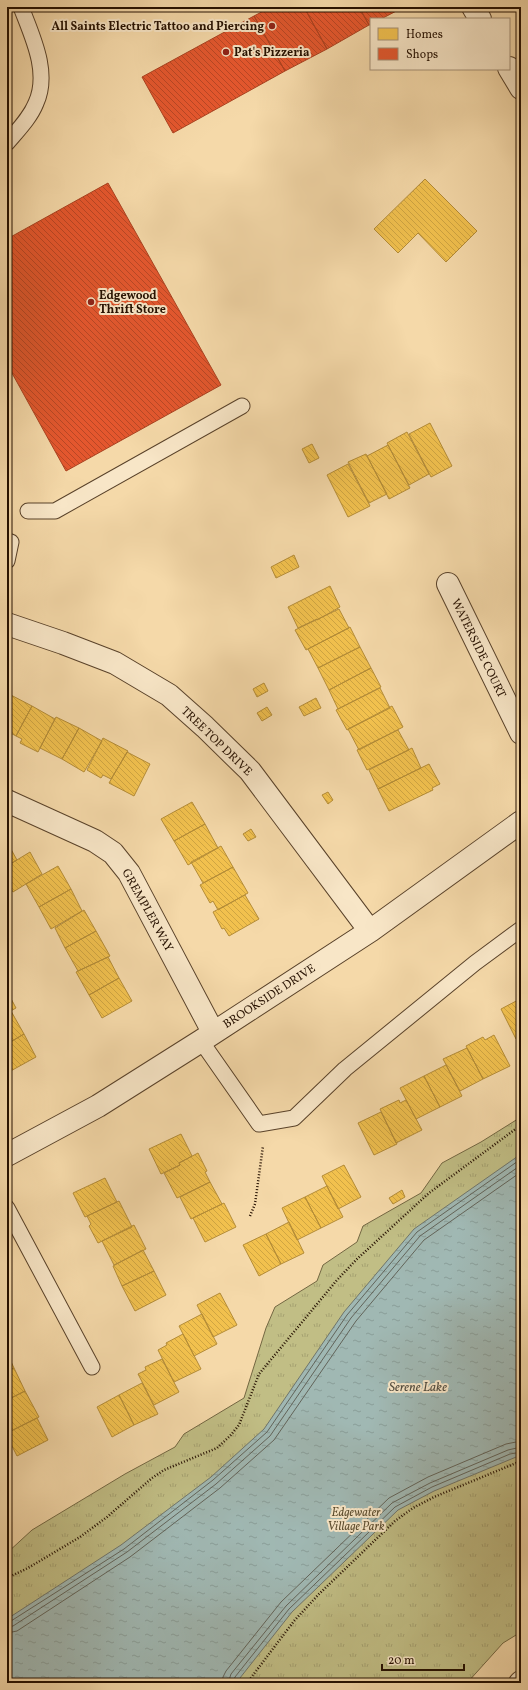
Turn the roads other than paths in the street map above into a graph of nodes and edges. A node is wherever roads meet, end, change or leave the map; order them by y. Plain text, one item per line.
1 (21, 7) edge
2 (473, 7) edge
3 (479, 18) edge
4 (510, 70) edge
5 (521, 88) edge
6 (7, 143) edge
7 (242, 406) dead end
8 (28, 511) dead end
9 (7, 541) edge
10 (7, 561) edge
11 (448, 584) dead end
12 (7, 624) edge
13 (521, 733) edge
14 (7, 801) edge
15 (521, 822) edge
16 (521, 929) edge
17 (370, 931) junction
18 (207, 1036) junction
19 (7, 1155) edge
20 (7, 1208) edge
21 (92, 1367) dead end

1 - 6 lane
2 - 3 street
4 - 5 street
7 - 8 lane
9 - 10 lane
11 - 13 street, WATERSIDE COURT
12 - 17 street, TREE TOP DRIVE
14 - 18 street, GREMPLER WAY
15 - 17 street, BROOKSIDE DRIVE
16 - 18 lane
17 - 18 street, BROOKSIDE DRIVE
18 - 19 street, BROOKSIDE DRIVE
20 - 21 lane

